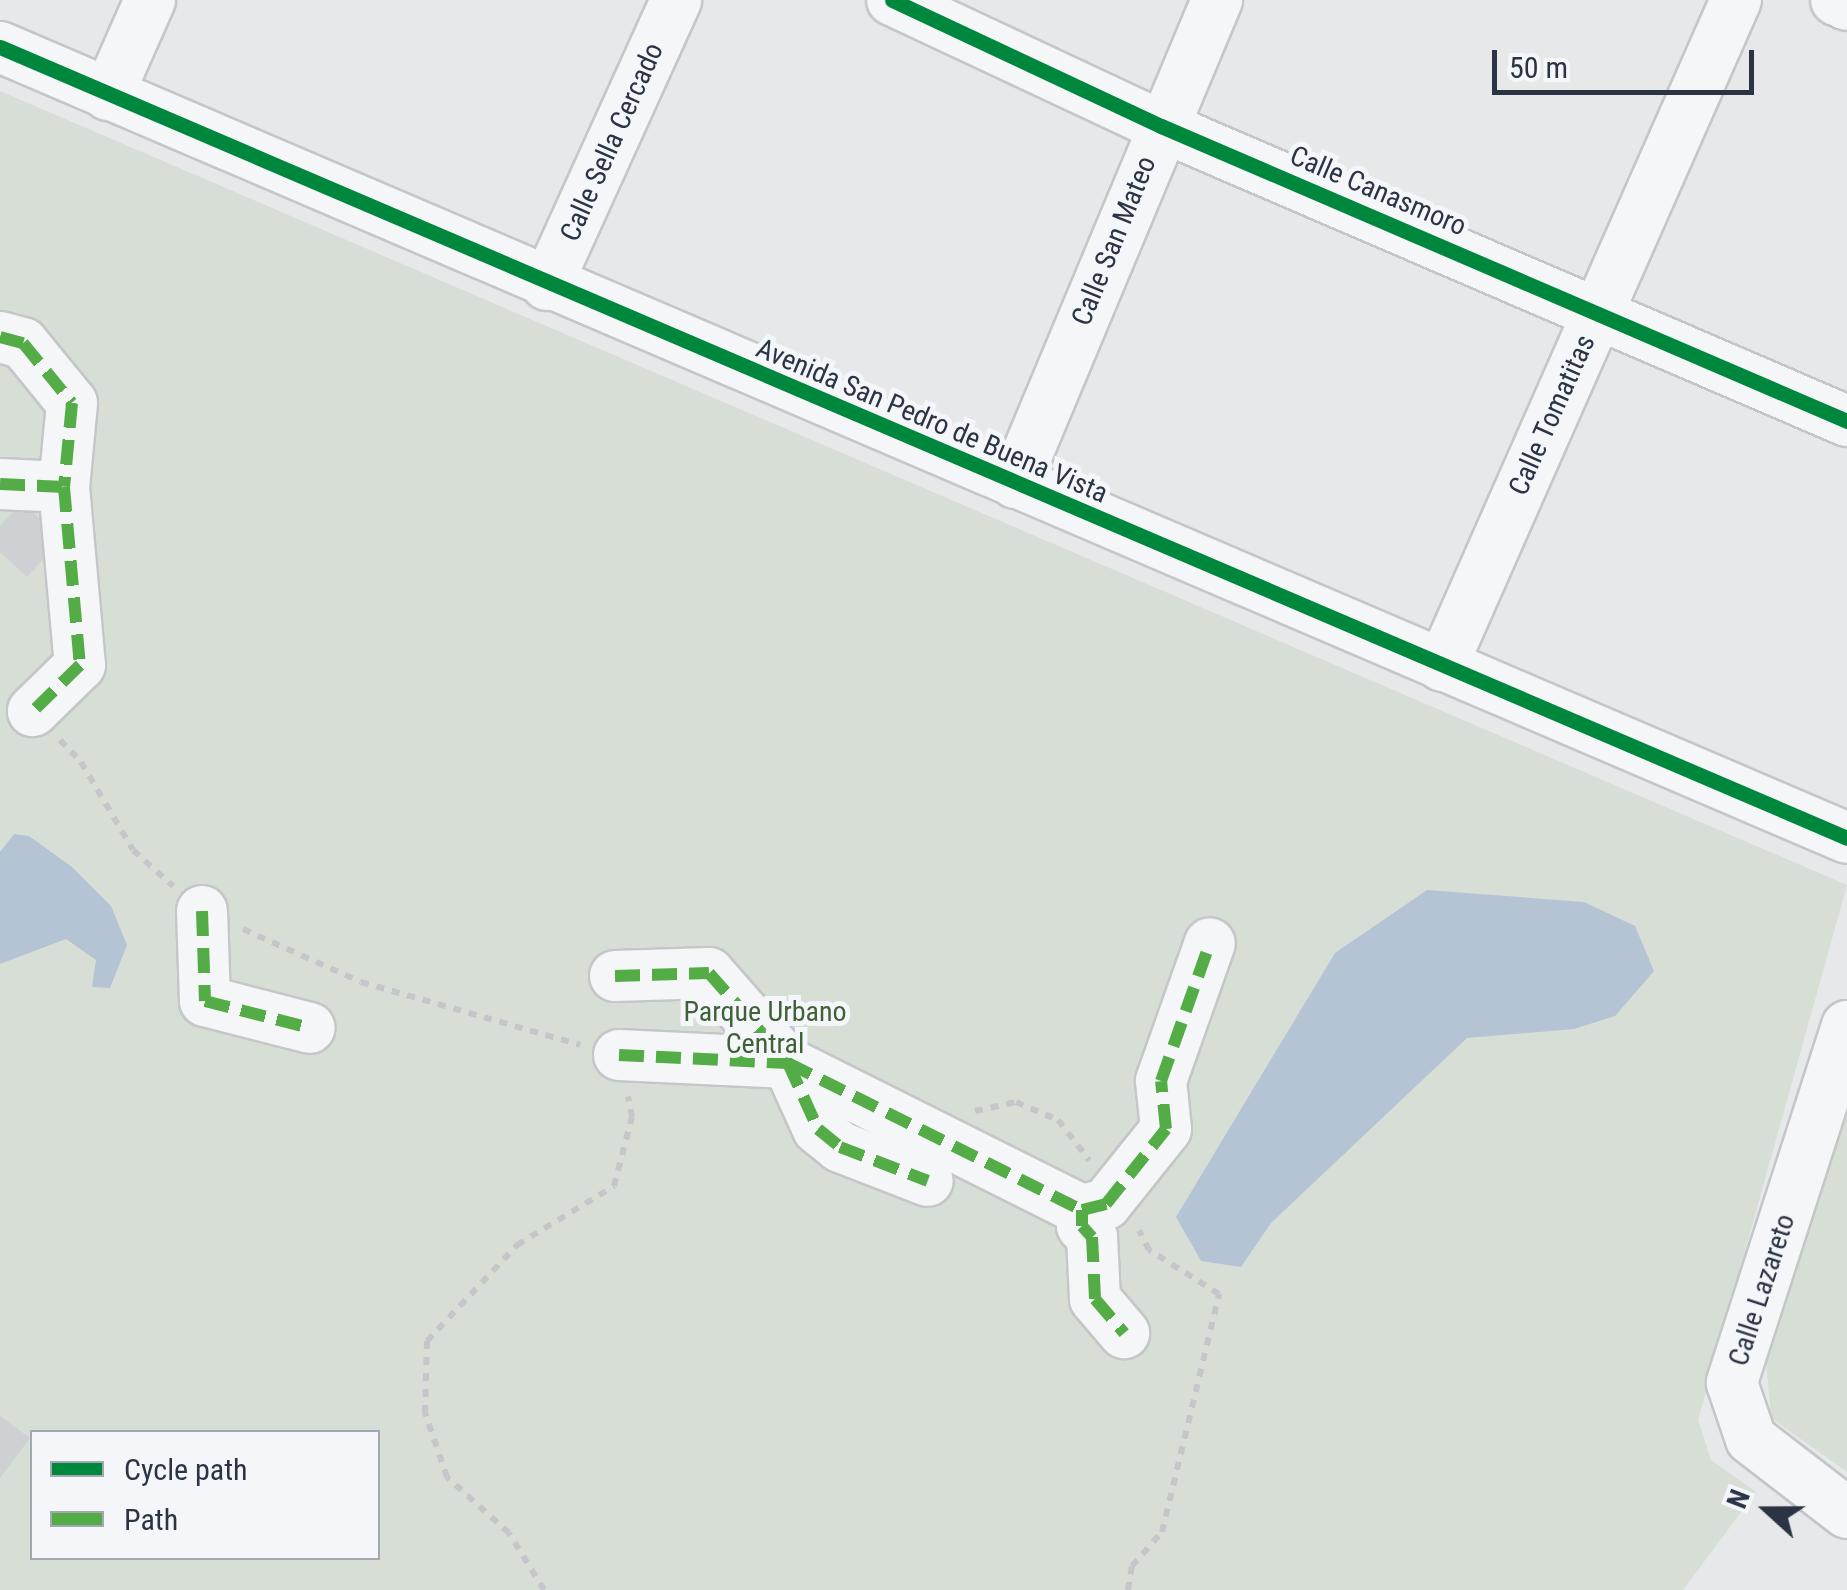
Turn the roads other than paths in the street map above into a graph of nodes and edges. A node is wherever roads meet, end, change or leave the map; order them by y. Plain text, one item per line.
1 (150, 0) edge
2 (676, 0) edge
3 (892, 0) edge
4 (1217, 0) edge
5 (1736, 0) edge
6 (1836, 0) edge
7 (1847, 5) edge
8 (0, 46) edge
9 (108, 95) junction
10 (1161, 126) junction
11 (547, 285) junction
12 (1598, 311) junction
13 (0, 337) edge
14 (1847, 421) edge
15 (1015, 483) junction
16 (0, 484) edge
17 (64, 487) junction
18 (1442, 666) junction
19 (33, 711) road end
20 (1847, 838) edge
21 (202, 912) road end
22 (1210, 942) dead end
23 (615, 976) dead end
24 (1847, 1026) edge
25 (310, 1028) dead end
26 (620, 1055) road end
27 (788, 1063) junction
28 (928, 1180) dead end
29 (1082, 1210) junction
30 (1124, 1333) dead end
31 (1847, 1513) edge

1 - 9 street
2 - 11 street, Calle Sella Cercado
3 - 10 street, Calle Canasmoro
4 - 10 street, Calle San Mateo
5 - 12 street, Calle Tomatitas
6 - 7 street
8 - 9 street, Avenida San Pedro de Buena Vista
9 - 11 street, Avenida San Pedro de Buena Vista
10 - 12 street, Calle Canasmoro
10 - 15 street, Calle San Mateo
11 - 15 street, Avenida San Pedro de Buena Vista
12 - 14 street, Calle Canasmoro
12 - 18 street, Calle Tomatitas
13 - 17 street
15 - 18 street, Avenida San Pedro de Buena Vista
16 - 17 street
17 - 19 street
18 - 20 street, Avenida San Pedro de Buena Vista
21 - 25 street
22 - 29 street
23 - 27 street
24 - 31 street, Calle Lazareto
26 - 27 street
27 - 28 street
27 - 29 street
29 - 30 street

